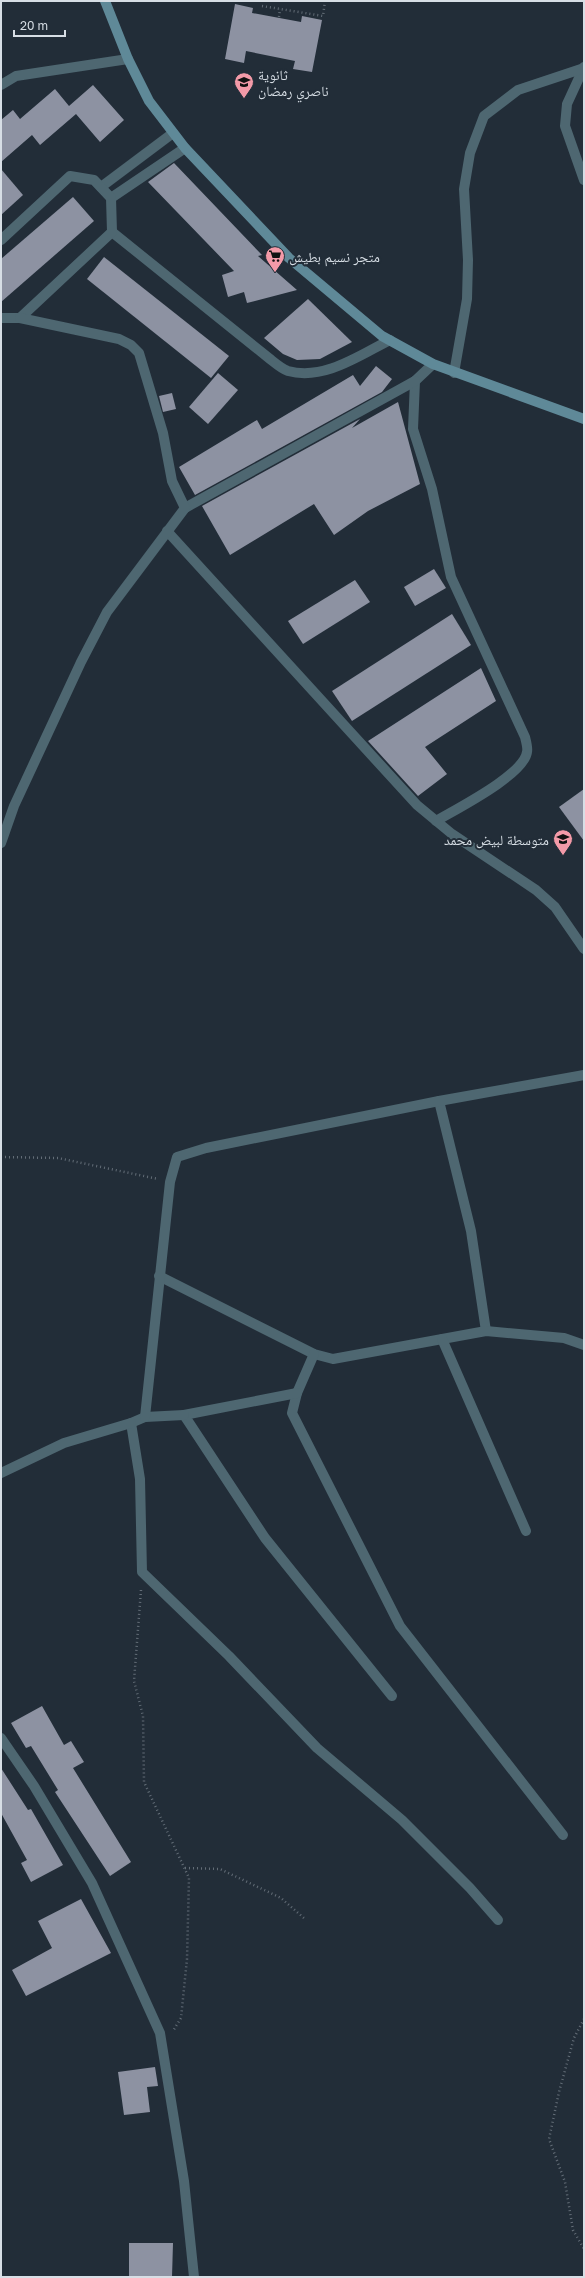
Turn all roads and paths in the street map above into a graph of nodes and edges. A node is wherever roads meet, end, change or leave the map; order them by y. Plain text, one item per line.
1 (105, 1) edge
2 (325, 1) edge
3 (262, 6) dead end
4 (280, 9) junction
5 (278, 17) dead end
6 (128, 59) junction
7 (584, 68) edge
8 (1, 85) edge
9 (173, 133) junction
10 (185, 148) junction
11 (584, 180) edge
12 (101, 187) junction
13 (111, 198) junction
14 (112, 232) junction
15 (2, 236) edge
16 (1, 318) edge
17 (20, 318) junction
18 (390, 340) junction
19 (434, 364) junction
20 (454, 373) junction
21 (415, 382) junction
22 (584, 419) edge
23 (184, 508) junction
24 (167, 531) junction
25 (436, 821) junction
26 (1, 843) edge
27 (584, 949) edge
28 (584, 1075) edge
29 (439, 1101) junction
30 (1, 1157) edge
31 (170, 1182) junction
32 (159, 1276) junction
33 (486, 1331) junction
34 (442, 1339) junction
35 (584, 1345) edge
36 (314, 1354) junction
37 (297, 1393) junction
38 (184, 1415) junction
39 (145, 1417) junction
40 (130, 1423) junction
41 (1, 1474) edge
42 (526, 1531) dead end
43 (142, 1572) junction
44 (392, 1696) dead end
45 (1, 1738) edge
46 (563, 1835) dead end
47 (185, 1868) junction
48 (305, 1919) dead end
49 (498, 1920) dead end
50 (584, 2019) edge
51 (162, 2049) junction
52 (584, 2249) edge
53 (194, 2277) edge

1 - 6 main road
2 - 4 path
3 - 4 path
4 - 5 path
6 - 8 street
6 - 9 main road
7 - 11 street
7 - 20 street
9 - 10 main road
9 - 12 street
10 - 13 street
10 - 18 main road
12 - 13 street
12 - 15 street
13 - 14 street
14 - 17 street
14 - 18 street
16 - 17 street
17 - 23 street
18 - 19 main road
19 - 20 main road
19 - 21 street
20 - 22 main road
21 - 23 street
21 - 25 street
23 - 24 street
24 - 25 street
24 - 26 street
25 - 27 street
28 - 29 street
29 - 31 street
29 - 33 street
30 - 31 path
31 - 32 street
32 - 36 street
32 - 39 street
33 - 34 street
33 - 35 street
34 - 36 street
34 - 42 street
36 - 37 street
37 - 38 street
37 - 46 street
38 - 39 street
38 - 44 street
39 - 40 street
40 - 41 street
40 - 43 street
43 - 47 path
43 - 49 street
45 - 51 street
47 - 48 path
47 - 51 path
50 - 52 path
51 - 53 street

